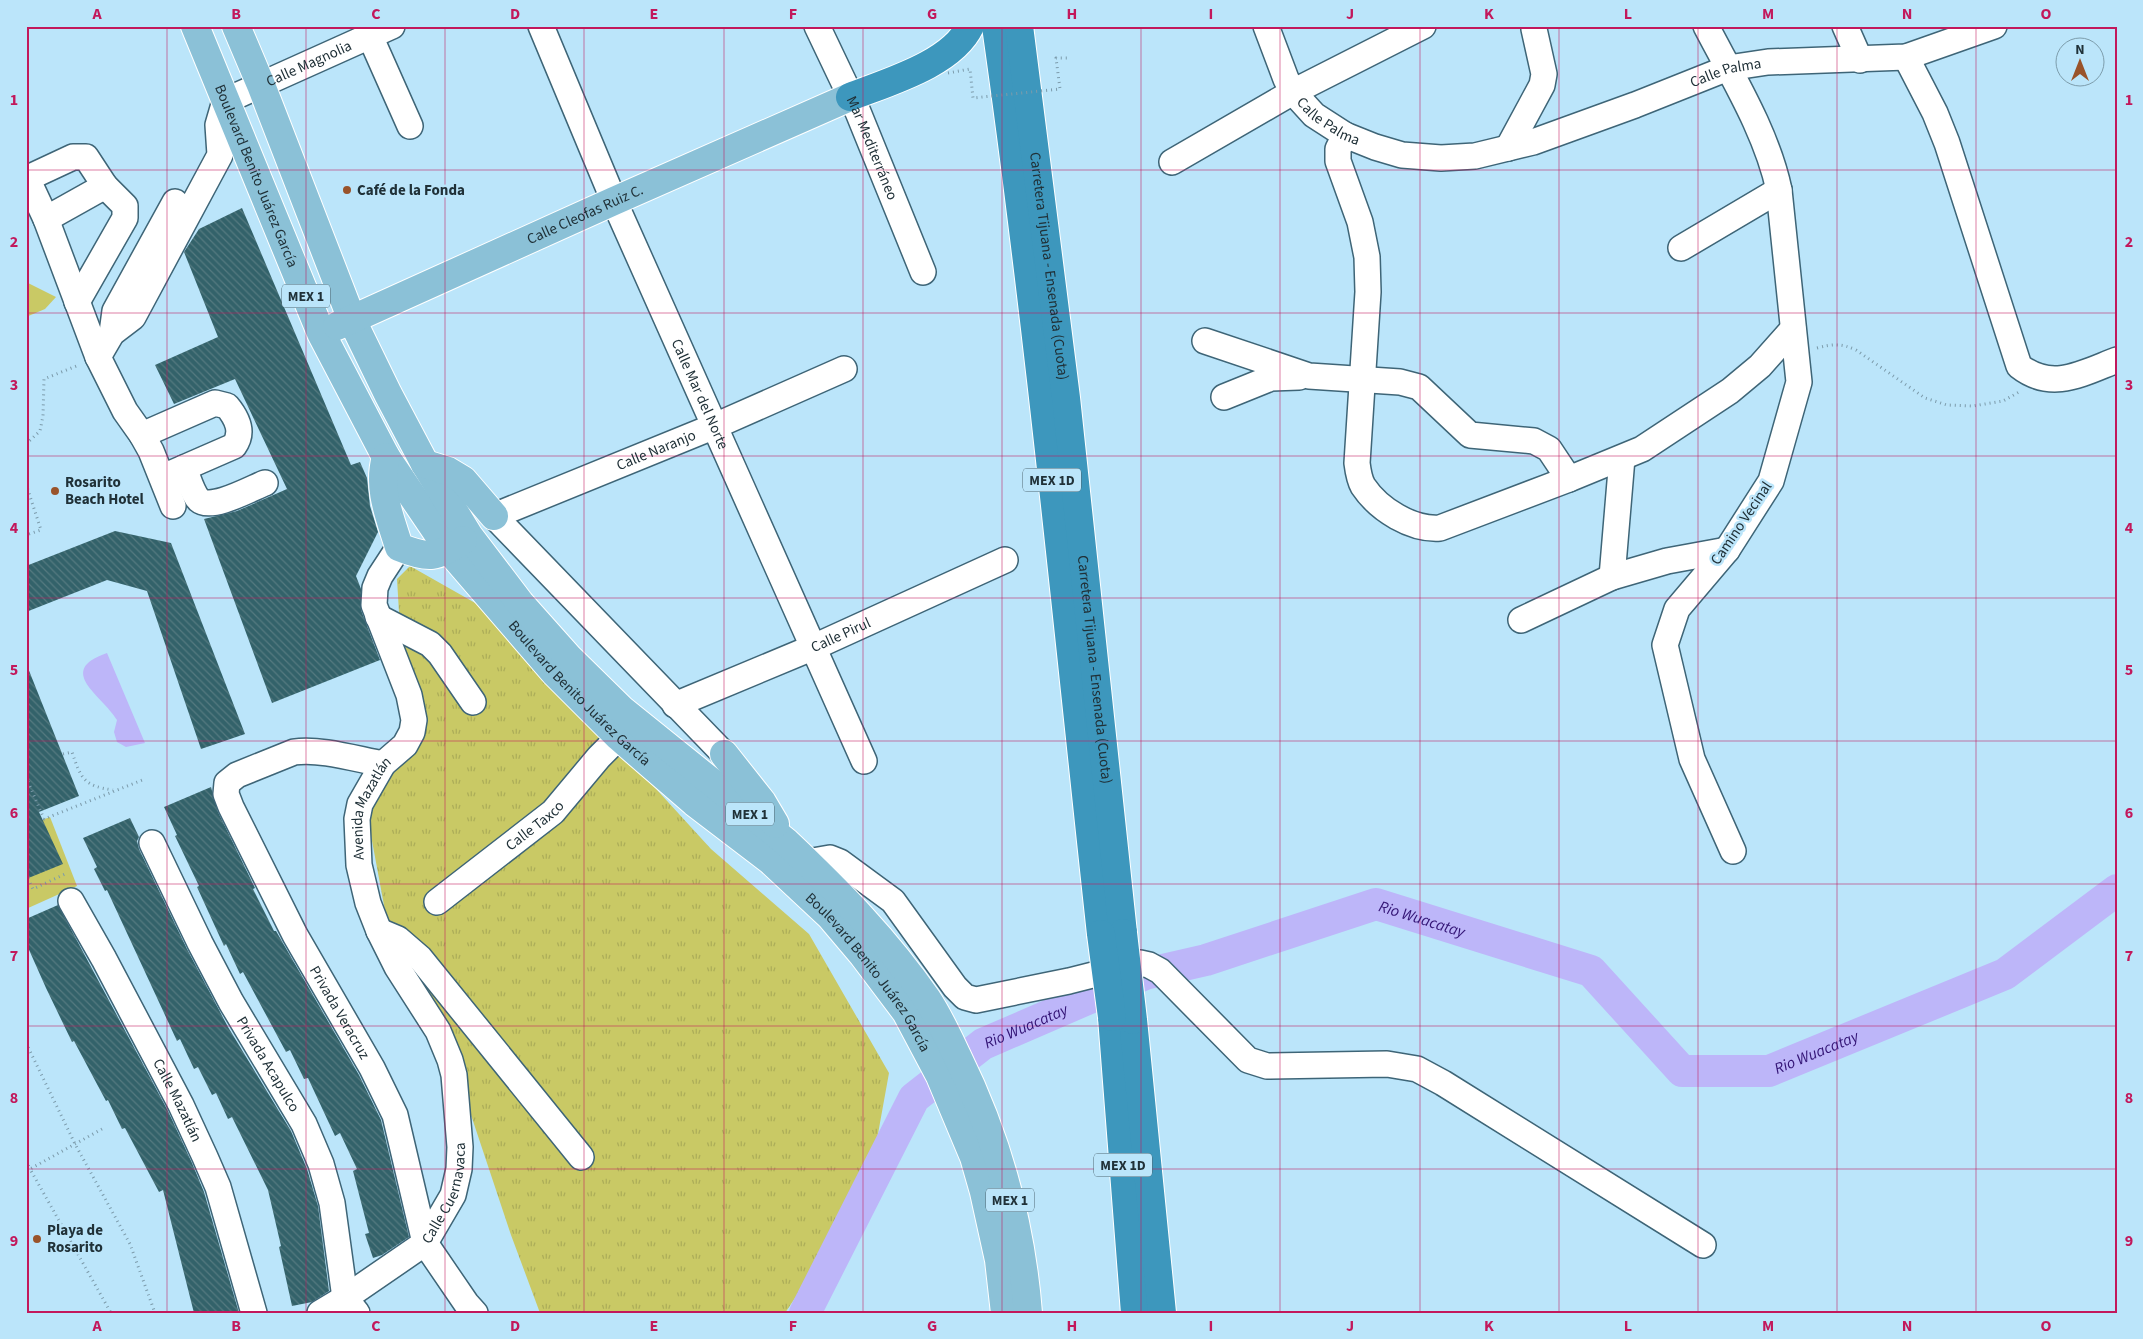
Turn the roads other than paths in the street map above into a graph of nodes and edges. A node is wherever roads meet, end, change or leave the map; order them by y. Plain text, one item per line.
1 (195, 26) edge
2 (236, 26) edge
3 (392, 26) edge
4 (541, 26) edge
5 (817, 26) edge
6 (970, 26) edge
7 (996, 26) edge
8 (1019, 26) edge
9 (1266, 26) edge
10 (1424, 26) edge
11 (1706, 26) edge
12 (1845, 26) edge
13 (1994, 26) edge
14 (1534, 29) dead end
15 (370, 36) junction
16 (1906, 57) junction
17 (1860, 60) junction
18 (1728, 68) junction
19 (261, 84) junction
20 (1293, 92) junction
21 (850, 97) junction
22 (225, 100) junction
23 (410, 126) dead end
24 (1345, 135) junction
25 (1508, 148) junction
26 (1172, 162) dead end
27 (27, 177) edge
28 (105, 186) junction
29 (1779, 190) junction
30 (614, 201) junction
31 (37, 212) edge
32 (1682, 248) dead end
33 (923, 272) dead end
34 (77, 302) junction
35 (352, 320) junction
36 (322, 333) junction
37 (1206, 341) dead end
38 (1795, 341) junction
39 (98, 357) junction
40 (2117, 360) edge
41 (844, 369) dead end
42 (1309, 376) junction
43 (1363, 380) junction
44 (1224, 396) dead end
45 (715, 426) junction
46 (142, 435) junction
47 (386, 457) junction
48 (1622, 458) junction
49 (425, 464) junction
50 (173, 473) junction
51 (1568, 479) junction
52 (265, 482) dead end
53 (173, 506) dead end
54 (494, 516) junction
55 (459, 543) junction
56 (399, 548) junction
57 (1727, 550) junction
58 (1005, 560) dead end
59 (1612, 577) junction
60 (378, 617) junction
61 (1521, 620) dead end
62 (814, 647) junction
63 (473, 702) dead end
64 (675, 705) junction
65 (619, 737) junction
66 (724, 754) joint
67 (864, 761) dead end
68 (383, 764) junction
69 (786, 842) junction
70 (152, 843) dead end
71 (1733, 851) dead end
72 (807, 862) junction
73 (71, 902) dead end
74 (437, 902) dead end
75 (379, 931) junction
76 (1112, 934) junction
77 (906, 991) junction
78 (1122, 1018) junction
79 (454, 1075) joint
80 (962, 1094) junction
81 (581, 1157) dead end
82 (425, 1243) junction
83 (1703, 1245) dead end
84 (351, 1306) edge
85 (254, 1313) edge
86 (320, 1313) edge
87 (475, 1313) edge
88 (1005, 1313) edge
89 (1028, 1313) edge
90 (1135, 1313) edge
91 (1162, 1313) edge

1 - 22 main road, Boulevard Benito Juárez García / MEX 1
2 - 19 main road, Boulevard Benito Juárez García / MEX 1
3 - 15 street, Calle Magnolia
4 - 30 street, Calle Mar del Norte
5 - 21 street, Mar Mediterráneo
6 - 21 highway
7 - 76 highway, Carretera Tijuana - Ensenada (Cuota) / MEX 1D
8 - 76 highway, Carretera Tijuana - Ensenada (Cuota) / MEX 1D
9 - 20 street, Calle Palma
10 - 20 street
11 - 18 street, Camino Vecinal
12 - 17 street
13 - 16 street, Calle Palma
14 - 25 street
15 - 19 street, Calle Magnolia
15 - 23 street
16 - 17 street, Calle Palma
16 - 40 street
17 - 18 street, Calle Palma
18 - 25 street, Calle Palma
18 - 29 street, Camino Vecinal
19 - 22 street, Calle Magnolia
19 - 35 main road, Boulevard Benito Juárez García / MEX 1
20 - 24 street, Calle Palma
20 - 26 street
21 - 30 main road, Calle Cleofas Ruiz C.
21 - 33 street, Mar Mediterráneo
22 - 36 main road, Boulevard Benito Juárez García / MEX 1
22 - 39 street
24 - 25 street, Calle Palma
24 - 43 street
27 - 28 street
27 - 31 street
28 - 31 street
28 - 34 street
29 - 32 street
29 - 38 street, Camino Vecinal
30 - 35 main road, Calle Cleofas Ruiz C.
30 - 45 street, Calle Mar del Norte
31 - 34 street
34 - 39 street
35 - 36 main road, Calle Cleofas Ruiz C.
35 - 49 main road, Boulevard Benito Juárez García / MEX 1
36 - 47 main road, Boulevard Benito Juárez García / MEX 1
37 - 42 street
38 - 48 street
38 - 57 street, Camino Vecinal
39 - 46 street
41 - 45 street, Calle Naranjo
42 - 43 street
42 - 44 street
43 - 51 street
43 - 51 street
45 - 54 street, Calle Naranjo
45 - 62 street, Calle Mar del Norte
46 - 50 street
46 - 50 street
47 - 55 main road, Boulevard Benito Juárez García / MEX 1
47 - 56 main road
48 - 51 street
48 - 59 street
49 - 54 main road
49 - 55 main road, Boulevard Benito Juárez García / MEX 1
50 - 52 street
50 - 53 street
54 - 64 street
55 - 56 main road
55 - 65 main road, Boulevard Benito Juárez García / MEX 1
55 - 69 main road, Boulevard Benito Juárez García / MEX 1
56 - 60 street, Avenida Mazatlán
57 - 59 street
57 - 71 street, Camino Vecinal
58 - 62 street, Calle Pirul
59 - 61 street
60 - 63 street
60 - 68 street, Avenida Mazatlán
62 - 64 street, Calle Pirul
62 - 67 street, Calle Mar del Norte
64 - 66 street
65 - 74 street, Calle Taxco
65 - 77 main road, Boulevard Benito Juárez García / MEX 1
66 - 69 main road
68 - 75 street, Avenida Mazatlán
68 - 82 street, Privada Veracruz
69 - 72 main road, Boulevard Benito Juárez García / MEX 1
70 - 84 street, Privada Acapulco
72 - 77 main road, Boulevard Benito Juárez García / MEX 1
72 - 83 street
73 - 85 street, Calle Mazatlán
75 - 79 street, Avenida Mazatlán
75 - 81 street
76 - 78 highway, Carretera Tijuana - Ensenada (Cuota) / MEX 1D, bridge
77 - 80 main road, Boulevard Benito Juárez García / MEX 1
78 - 90 highway, Carretera Tijuana - Ensenada (Cuota) / MEX 1D
78 - 91 highway, Carretera Tijuana - Ensenada (Cuota) / MEX 1D
79 - 82 street, Calle Cuernavaca
80 - 88 main road, Boulevard Benito Juárez García / MEX 1
80 - 89 main road, Boulevard Benito Juárez García / MEX 1
82 - 84 street, Calle Cuernavaca
82 - 87 street
84 - 86 street, Calle Cuernavaca

